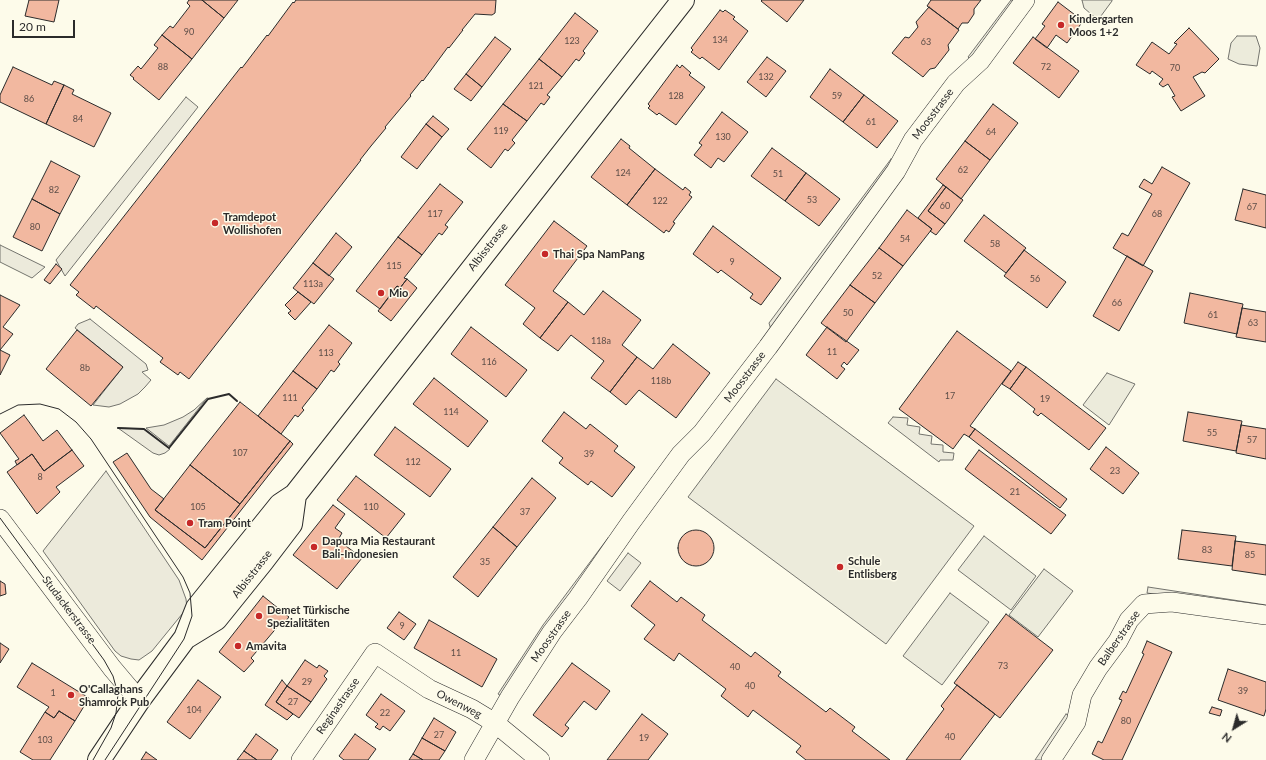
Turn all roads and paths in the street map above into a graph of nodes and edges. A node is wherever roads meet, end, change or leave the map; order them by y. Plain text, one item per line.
1 (683, 0) edge
2 (1025, 0) edge
3 (0, 519) edge
4 (1266, 614) edge
5 (375, 653) joint
6 (139, 700) junction
7 (495, 723) junction
8 (99, 760) edge
9 (301, 760) edge
10 (474, 760) edge
11 (540, 760) edge
12 (1051, 760) edge

1 - 6 main road, Albisstrasse
2 - 7 street, Moosstrasse
3 - 6 street, Studackerstrasse
4 - 12 street, Balberstrasse
5 - 7 street, Owenweg
5 - 9 street, Reginastrasse
6 - 8 main road, Albisstrasse
7 - 10 street, Moosstrasse
7 - 11 street, Owenweg

